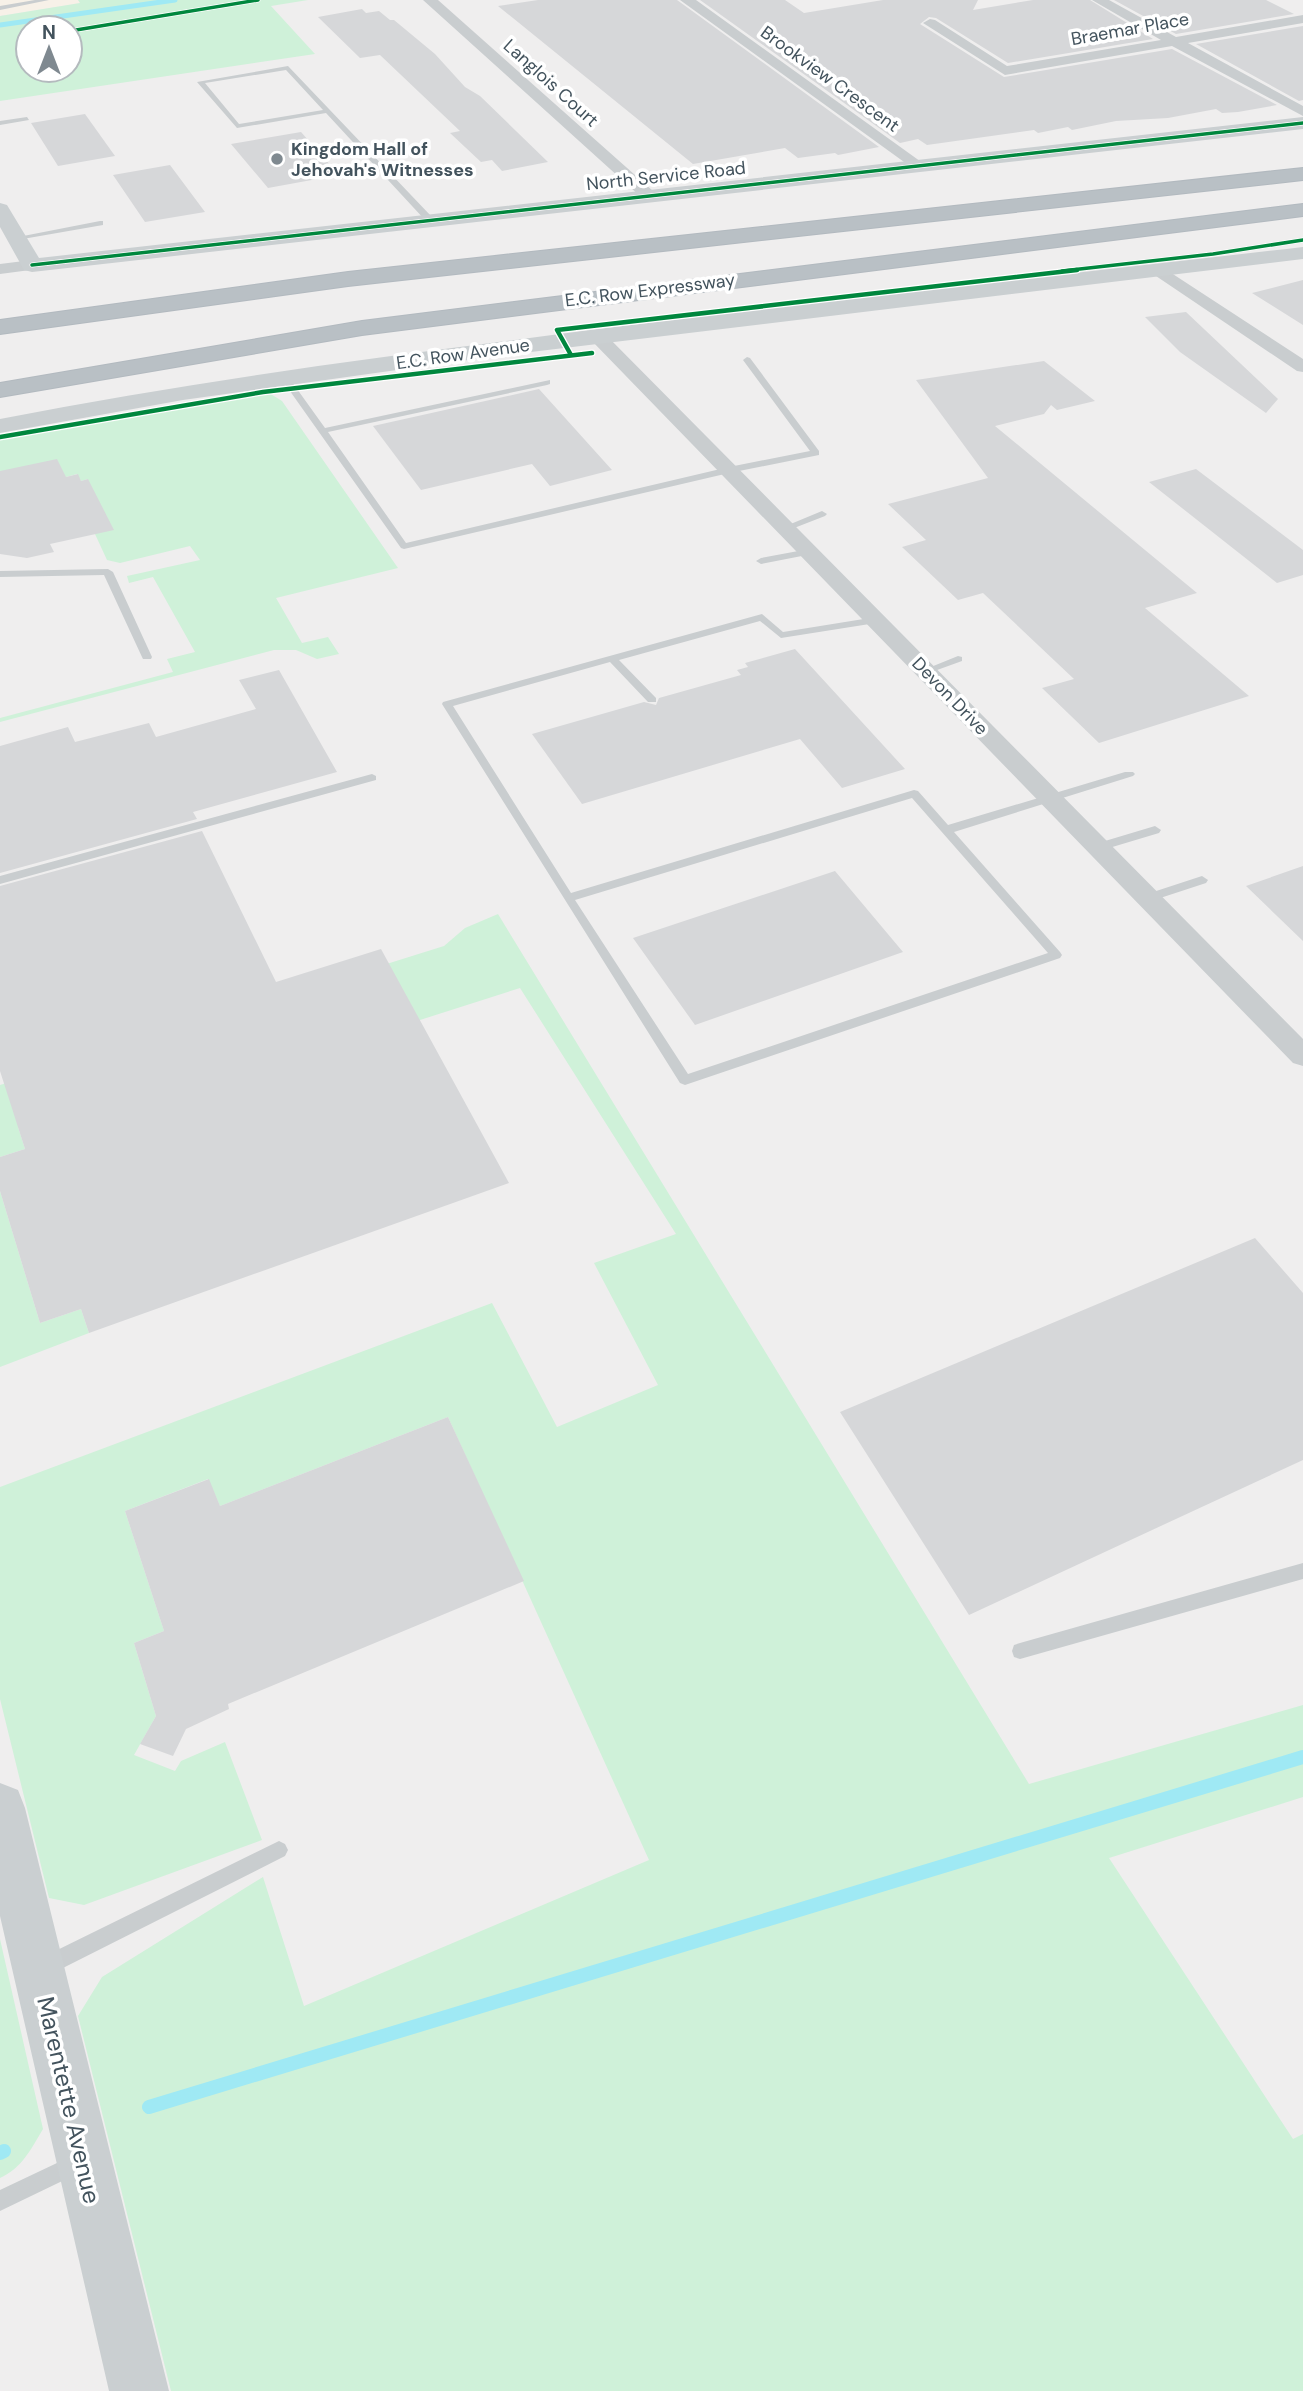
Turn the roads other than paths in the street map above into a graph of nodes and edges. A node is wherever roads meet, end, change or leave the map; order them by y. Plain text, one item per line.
1 (46, 0) edge
2 (430, 0) edge
3 (687, 0) edge
4 (1099, 0) edge
5 (0, 9) edge
6 (1303, 19) edge
7 (930, 23) dead end
8 (1173, 41) junction
9 (328, 111) junction
10 (1303, 112) edge
11 (27, 119) dead end
12 (0, 123) edge
13 (1303, 123) edge
14 (916, 164) junction
15 (1303, 174) edge
16 (647, 194) junction
17 (0, 209) edge
18 (1303, 210) edge
19 (428, 218) junction
20 (100, 223) dead end
21 (17, 238) junction
22 (1303, 253) edge
23 (32, 265) junction
24 (0, 269) edge
25 (1159, 270) junction
26 (0, 327) edge
27 (597, 336) junction
28 (747, 360) dead end
29 (1303, 366) edge
30 (284, 377) junction
31 (547, 382) dead end
32 (0, 390) edge
33 (0, 426) edge
34 (322, 431) junction
35 (729, 470) junction
36 (822, 514) dead end
37 (786, 528) junction
38 (809, 552) junction
39 (761, 561) dead end
40 (0, 574) edge
41 (876, 620) junction
42 (147, 657) dead end
43 (612, 658) junction
44 (958, 659) dead end
45 (926, 671) junction
46 (652, 700) dead end
47 (1129, 774) dead end
48 (372, 778) dead end
49 (1050, 798) junction
50 (946, 830) junction
51 (1155, 830) dead end
52 (1099, 848) junction
53 (0, 880) edge
54 (1202, 880) dead end
55 (568, 898) junction
56 (1148, 898) junction
57 (1303, 1056) edge
58 (1303, 1571) edge
59 (1020, 1651) dead end
60 (0, 1808) edge
61 (279, 1850) dead end
62 (8, 1880) edge
63 (38, 1970) junction
64 (84, 2161) junction
65 (0, 2201) edge
66 (139, 2391) edge

1 - 5 lane
2 - 16 street, Langlois Court
3 - 14 street, Brookview Crescent
4 - 8 street
6 - 8 street, Braemar Place
7 - 8 street, Braemar Place
8 - 10 street
9 - 9 lane
9 - 19 lane
11 - 12 lane
13 - 14 street, North Service Road
14 - 16 street, North Service Road
15 - 26 highway
16 - 19 street, North Service Road
17 - 21 street
18 - 32 highway, E.C. Row Expressway
19 - 23 street, North Service Road
20 - 21 lane
21 - 23 street
22 - 25 street, E.C. Row Avenue
23 - 24 street, North Service Road
25 - 27 street, E.C. Row Avenue
25 - 29 street
27 - 30 street, E.C. Row Avenue
27 - 35 street, Devon Drive
28 - 35 lane
30 - 33 street, E.C. Row Avenue
30 - 34 lane
31 - 34 lane
34 - 35 lane
35 - 37 street, Devon Drive
36 - 37 lane
37 - 38 street, Devon Drive
38 - 39 lane
38 - 41 street, Devon Drive
40 - 42 lane
41 - 43 lane
41 - 45 street, Devon Drive
43 - 46 lane
43 - 55 lane
44 - 45 lane
45 - 49 street, Devon Drive
47 - 49 lane
48 - 53 lane
49 - 50 lane
49 - 52 street, Devon Drive
50 - 55 lane
50 - 55 lane
51 - 52 lane
52 - 56 street, Devon Drive
54 - 56 lane
56 - 57 street, Devon Drive
58 - 59 lane
60 - 62 street, Marentette Avenue
61 - 63 lane
62 - 63 street, Marentette Avenue
63 - 64 street, Marentette Avenue
64 - 65 lane
64 - 66 street, Marentette Avenue

